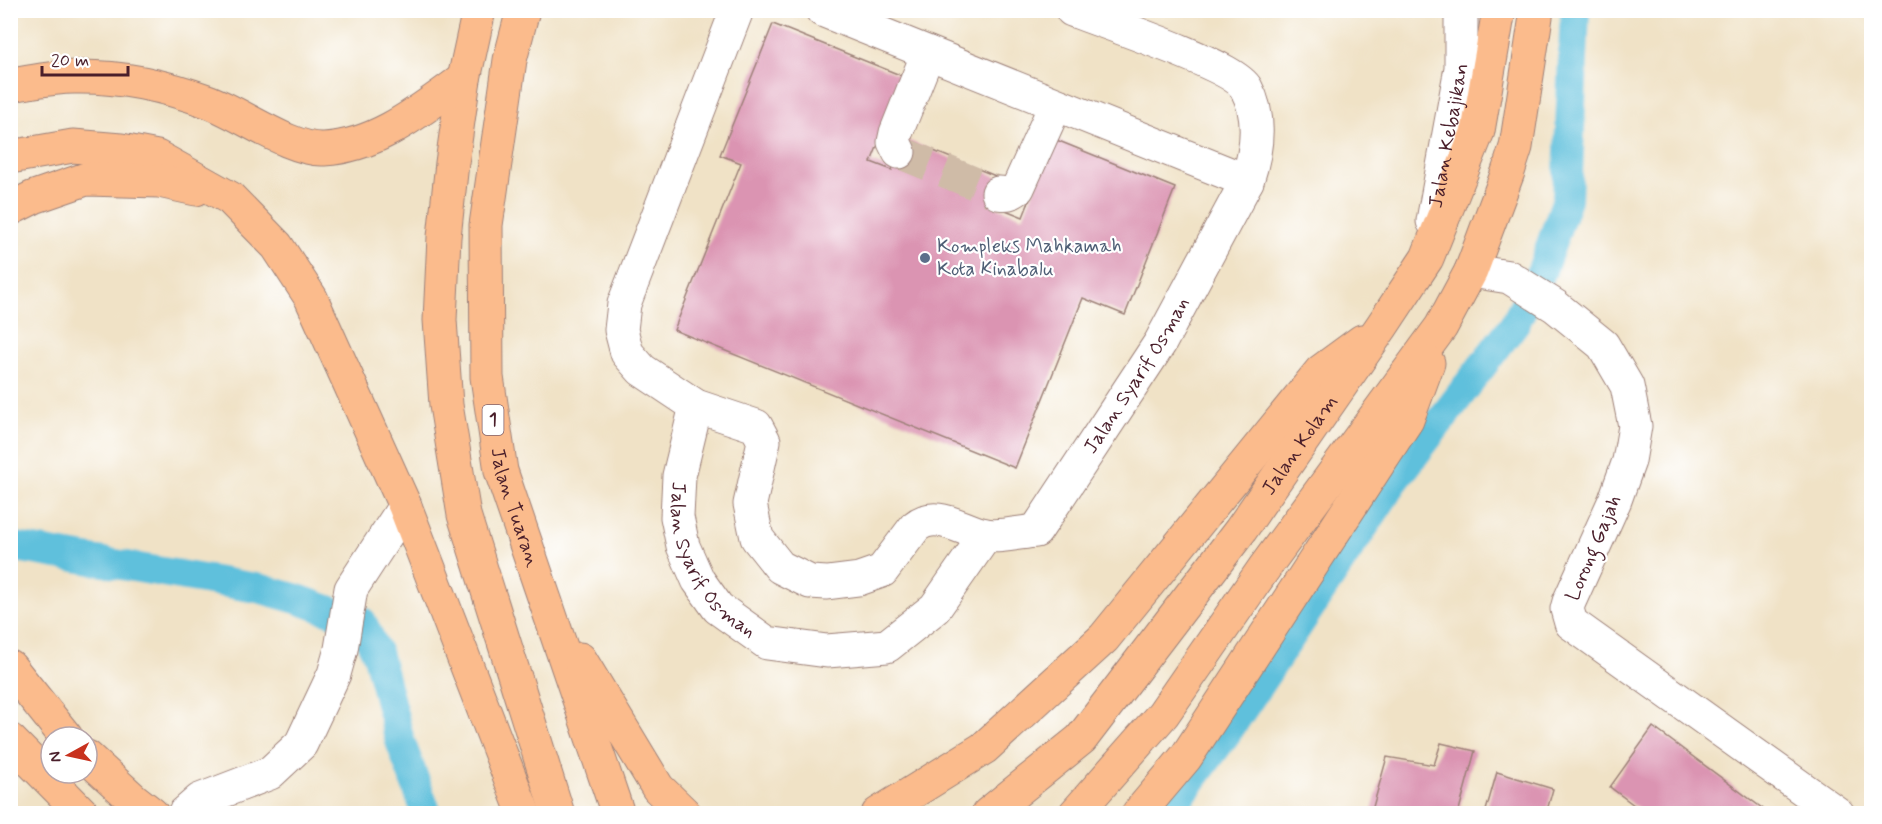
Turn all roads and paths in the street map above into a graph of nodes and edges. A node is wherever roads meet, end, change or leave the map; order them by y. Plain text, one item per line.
1 (479, 10) edge
2 (523, 10) edge
3 (737, 10) edge
4 (822, 10) edge
5 (1072, 10) edge
6 (1461, 10) edge
7 (1499, 10) edge
8 (1537, 10) edge
9 (928, 53) junction
10 (464, 79) junction
11 (10, 85) edge
12 (1055, 105) junction
13 (899, 152) dead end
14 (10, 157) edge
15 (1247, 181) junction
16 (998, 193) dead end
17 (230, 198) junction
18 (10, 209) edge
19 (1427, 258) junction
20 (1471, 271) junction
21 (1382, 327) junction
22 (1441, 327) junction
23 (696, 406) junction
24 (405, 506) junction
25 (987, 536) junction
26 (543, 599) junction
27 (10, 667) edge
28 (56, 725) edge
29 (10, 740) edge
30 (99, 768) edge
31 (616, 805) edge
32 (83, 813) edge
33 (152, 813) edge
34 (184, 813) edge
35 (524, 813) edge
36 (558, 813) edge
37 (685, 813) edge
38 (878, 813) edge
39 (988, 813) edge
40 (1076, 813) edge
41 (1138, 813) edge
42 (1838, 813) edge

1 - 10 main road
2 - 26 main road, Jalan Tuaran / 1
3 - 23 street
4 - 9 street
5 - 15 street, Jalan Syarif Osman
6 - 19 street, Jalan Kebajikan
7 - 19 main road, Jalan Kolam
8 - 20 main road
9 - 12 street
9 - 13 street
10 - 11 main road
10 - 36 main road
12 - 15 street
12 - 16 street
14 - 17 main road
15 - 25 street, Jalan Syarif Osman
17 - 18 main road
17 - 24 main road
19 - 21 main road, Jalan Kolam
20 - 22 main road
20 - 42 street, Lorong Gajah
21 - 38 main road
21 - 39 main road, Jalan Kolam
22 - 40 main road
22 - 41 main road
23 - 25 street
23 - 25 street, Jalan Syarif Osman
24 - 34 street
24 - 35 main road
26 - 31 main road, Jalan Tuaran / 1
26 - 37 main road
27 - 28 main road
29 - 32 main road
30 - 33 main road

